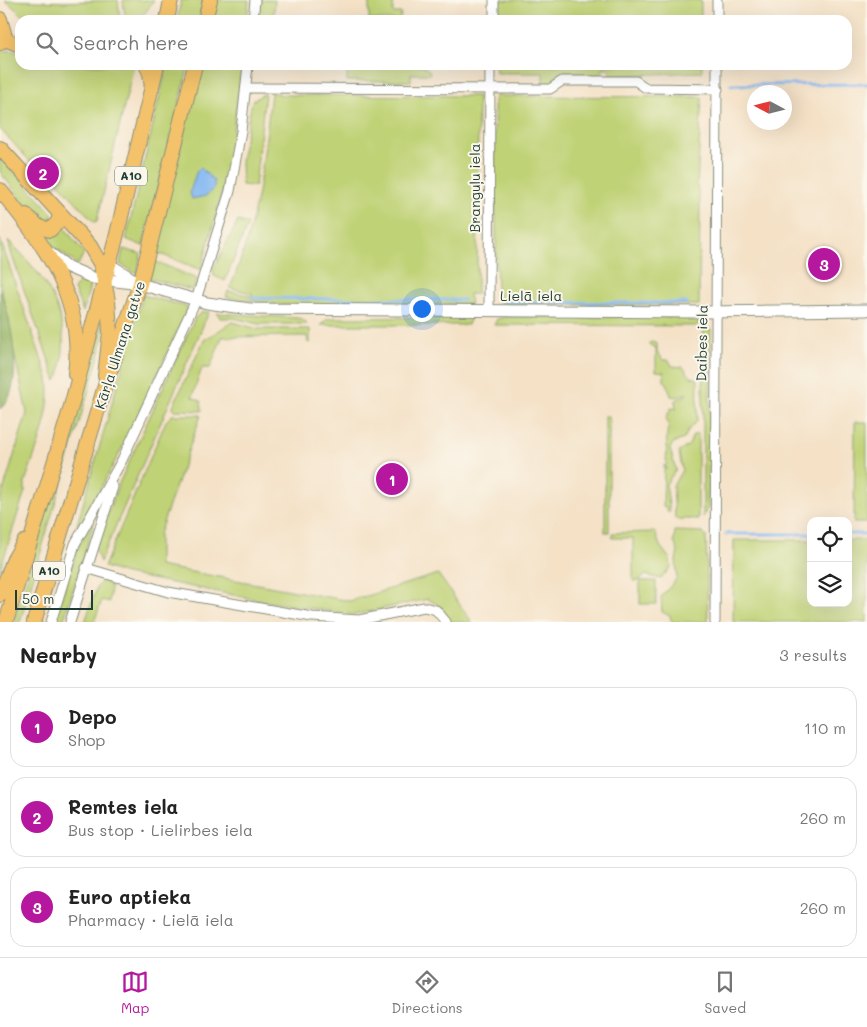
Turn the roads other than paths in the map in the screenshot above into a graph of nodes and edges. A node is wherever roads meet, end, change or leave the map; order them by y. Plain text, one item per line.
1 (210, 0) edge
2 (255, 0) edge
3 (494, 0) edge
4 (717, 0) edge
5 (170, 2) edge
6 (166, 15) edge
7 (206, 15) edge
8 (254, 15) edge
9 (494, 15) edge
10 (717, 15) edge
11 (0, 18) edge
12 (1, 40) edge
13 (15, 44) edge
14 (148, 70) edge
15 (156, 70) edge
16 (194, 70) edge
17 (248, 70) edge
18 (490, 70) edge
19 (717, 70) edge
20 (152, 88) junction
21 (246, 88) junction
22 (489, 89) junction
23 (718, 90) junction
24 (0, 148) edge
25 (0, 190) edge
26 (10, 202) junction
27 (60, 214) junction
28 (37, 240) junction
29 (96, 254) junction
30 (109, 265) junction
31 (103, 280) junction
32 (140, 284) junction
33 (196, 300) junction
34 (867, 310) edge
35 (489, 311) junction
36 (716, 312) junction
37 (105, 386) junction
38 (70, 410) junction
39 (122, 460) junction
40 (35, 525) junction
41 (86, 568) junction
42 (0, 595) edge
43 (6, 622) edge
44 (34, 622) edge
45 (51, 622) edge
46 (70, 622) edge
47 (446, 622) edge
48 (715, 622) edge

1 - 7 main road
2 - 8 street
3 - 9 street
4 - 10 street
5 - 6 main road
11 - 12 main road
12 - 13 main road
14 - 20 main road
15 - 20 main road, Kārļa Ulmaņa gatve / A10
16 - 32 main road, Kārļa Ulmaņa gatve / A10
17 - 21 street
18 - 22 street, Branguļu iela
19 - 23 street, Daibes iela
20 - 30 main road, Kārļa Ulmaņa gatve / A10
21 - 22 street
21 - 33 street
22 - 23 street
22 - 35 street, Branguļu iela
23 - 36 street, Daibes iela
24 - 27 main road
25 - 26 main road
26 - 27 main road
26 - 28 main road
27 - 29 main road
28 - 31 street
28 - 38 main road
29 - 30 street
29 - 31 main road
30 - 31 main road, Kārļa Ulmaņa gatve / A10
30 - 32 street
31 - 32 street
31 - 37 main road
31 - 38 main road, Kārļa Ulmaņa gatve / A10
32 - 33 street, Lielā iela
32 - 37 main road, Kārļa Ulmaņa gatve / A10
33 - 35 street, Lielā iela
33 - 39 street
34 - 36 street, Lielā iela
35 - 36 street, Lielā iela
36 - 48 street, Daibes iela
37 - 44 main road, Kārļa Ulmaņa gatve / A10
38 - 40 main road, Kārļa Ulmaņa gatve / A10
39 - 41 street
39 - 45 street
40 - 42 main road
40 - 43 main road, Kārļa Ulmaņa gatve / A10
41 - 46 street
41 - 47 street

